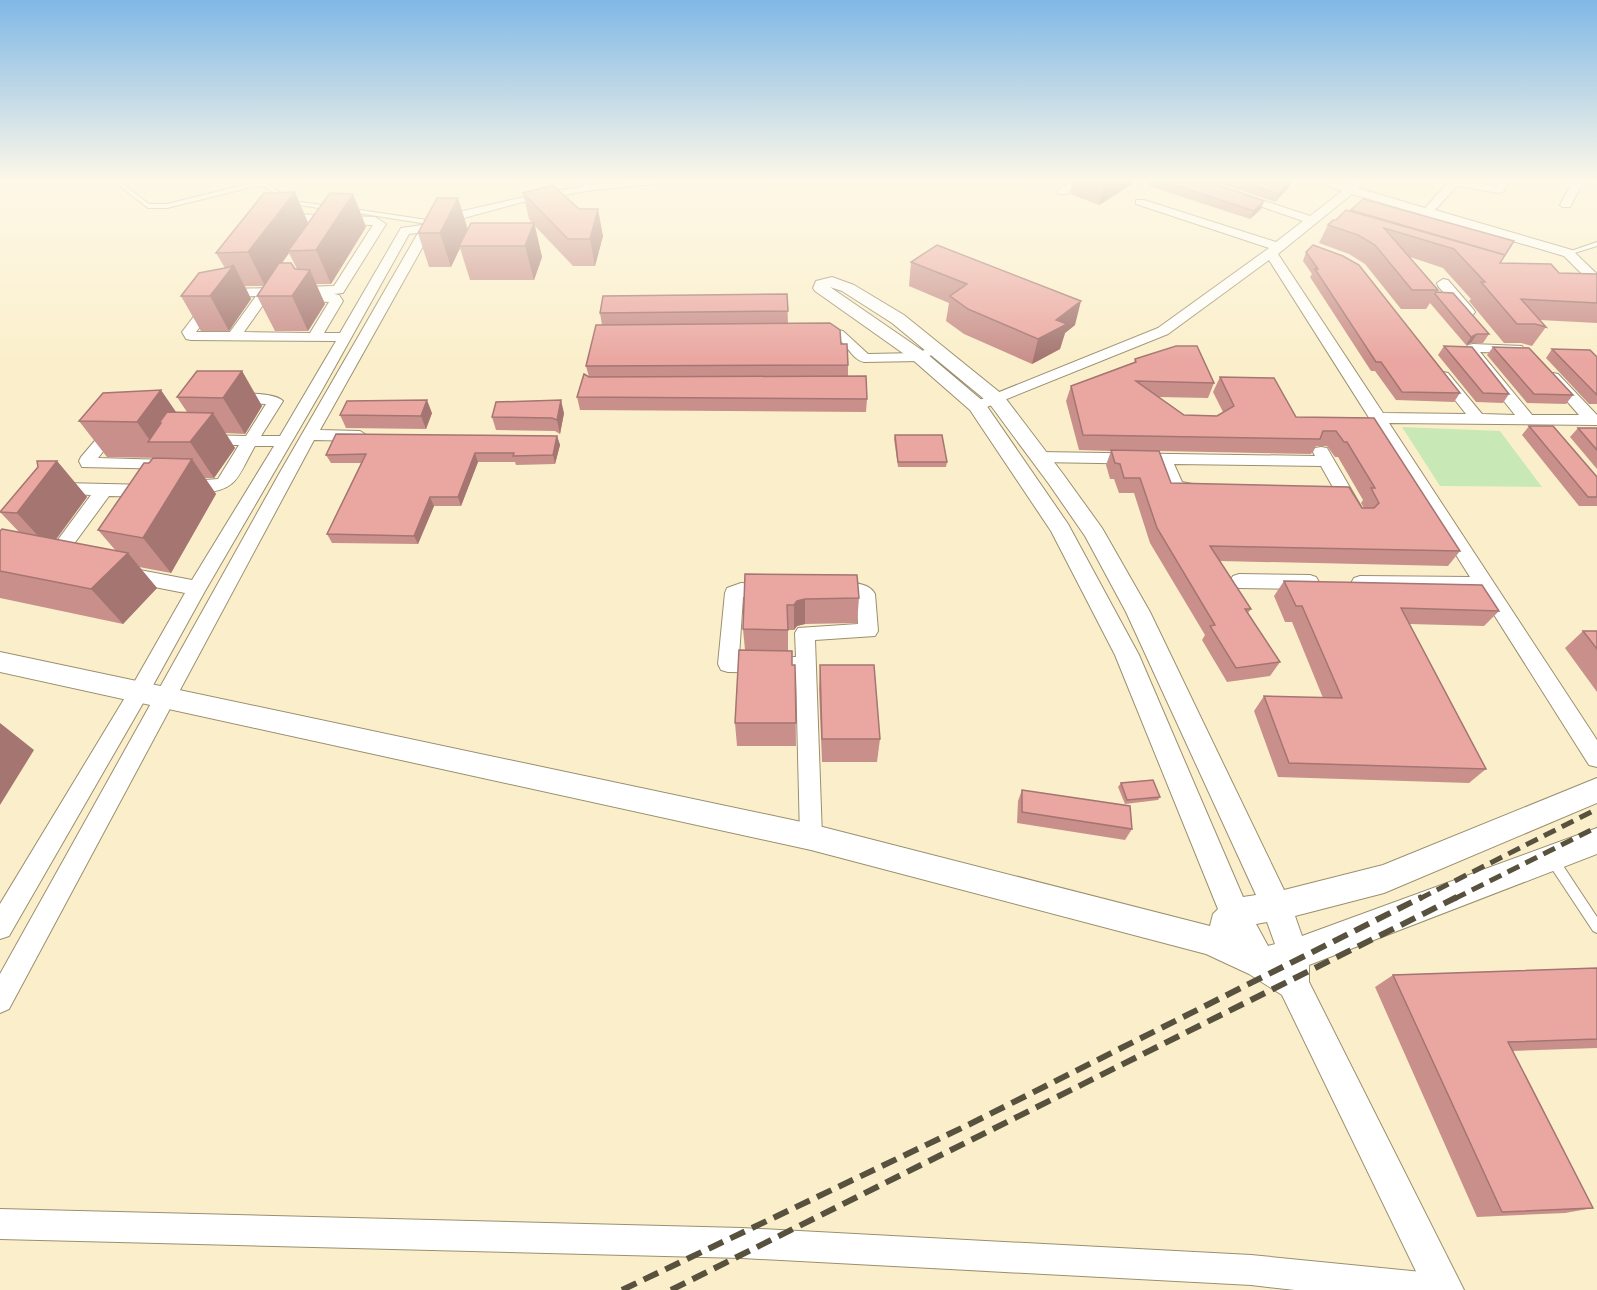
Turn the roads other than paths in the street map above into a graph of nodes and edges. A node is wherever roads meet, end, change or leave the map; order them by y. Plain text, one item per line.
1 (260, 239) edge
2 (371, 239) edge
3 (400, 239) edge
4 (421, 239) edge
5 (1262, 239) edge
6 (1292, 239) edge
7 (1521, 239) edge
8 (1597, 244) edge
9 (1284, 246) junction
10 (1568, 253) junction
11 (362, 254) junction
12 (392, 254) junction
13 (1597, 281) edge
14 (1443, 283) dead end
15 (261, 298) junction
16 (331, 308) junction
17 (361, 308) junction
18 (274, 319) edge
19 (801, 330) edge
20 (234, 337) junction
21 (261, 337) junction
22 (314, 337) junction
23 (345, 337) junction
24 (1499, 349) junction
25 (929, 353) joint
26 (1532, 353) edge
27 (1437, 367) edge
28 (1546, 369) edge
29 (215, 399) edge
30 (987, 403) junction
31 (1377, 418) junction
32 (1477, 418) junction
33 (135, 419) edge
34 (1535, 419) junction
35 (1594, 420) edge
36 (1554, 432) edge
37 (309, 435) junction
38 (381, 436) edge
39 (251, 441) junction
40 (285, 441) junction
41 (1039, 457) junction
42 (1164, 459) junction
43 (168, 465) junction
44 (63, 489) dead end
45 (104, 490) junction
46 (158, 491) junction
47 (1217, 491) edge
48 (202, 493) dead end
49 (1322, 493) edge
50 (1345, 494) junction
51 (144, 511) edge
52 (1358, 517) edge
53 (1094, 533) junction
54 (1064, 538) junction
55 (35, 556) edge
56 (55, 558) junction
57 (81, 565) edge
58 (104, 570) edge
59 (1239, 581) dead end
60 (1484, 584) junction
61 (197, 588) junction
62 (789, 590) edge
63 (813, 590) edge
64 (0, 662) edge
65 (806, 665) junction
66 (139, 692) junction
67 (167, 698) junction
68 (1597, 758) edge
69 (1597, 790) edge
70 (812, 837) junction
71 (1597, 841) edge
72 (1551, 858) junction
73 (1276, 906) junction
74 (1235, 913) junction
75 (0, 927) edge
76 (1597, 927) edge
77 (1208, 940) junction
78 (1260, 963) junction
79 (1293, 970) junction
80 (0, 1000) edge
81 (0, 1224) edge
82 (1444, 1290) edge

1 - 11 street
2 - 11 street
3 - 12 street
4 - 37 street
5 - 9 street
6 - 9 street
7 - 10 street
8 - 10 lane
9 - 30 street
9 - 31 street
10 - 13 street
11 - 12 street
12 - 17 street
14 - 24 street
15 - 16 street
15 - 20 street
15 - 20 street
16 - 17 street
16 - 22 street
17 - 23 street
18 - 21 street
19 - 25 street
20 - 21 street
21 - 22 street
22 - 23 street
23 - 40 street
24 - 26 street
24 - 34 street
25 - 30 street
27 - 32 street
28 - 35 street
29 - 39 street
30 - 41 street
30 - 54 street
31 - 32 street
31 - 60 street
32 - 34 street
33 - 43 street
34 - 35 street
34 - 36 street
37 - 38 street
37 - 67 street
39 - 40 street
39 - 43 street
39 - 43 street
40 - 61 street
41 - 42 street
41 - 53 street
42 - 47 street
42 - 50 street
44 - 45 street
45 - 46 street
45 - 56 street
46 - 48 street
46 - 51 street
49 - 50 street
50 - 52 street
53 - 54 street
53 - 73 street
54 - 74 street
55 - 56 street
56 - 57 street
58 - 61 street
59 - 60 street
60 - 68 street
61 - 66 street
62 - 65 street
63 - 65 street
64 - 66 street
65 - 70 street
66 - 67 street
66 - 75 street
67 - 70 street
67 - 80 street
69 - 73 street
70 - 77 street
71 - 72 street
72 - 76 lane
72 - 79 street
73 - 74 street
73 - 79 street
74 - 77 street
74 - 78 street
77 - 78 street
78 - 79 street
79 - 82 street
81 - 82 street

